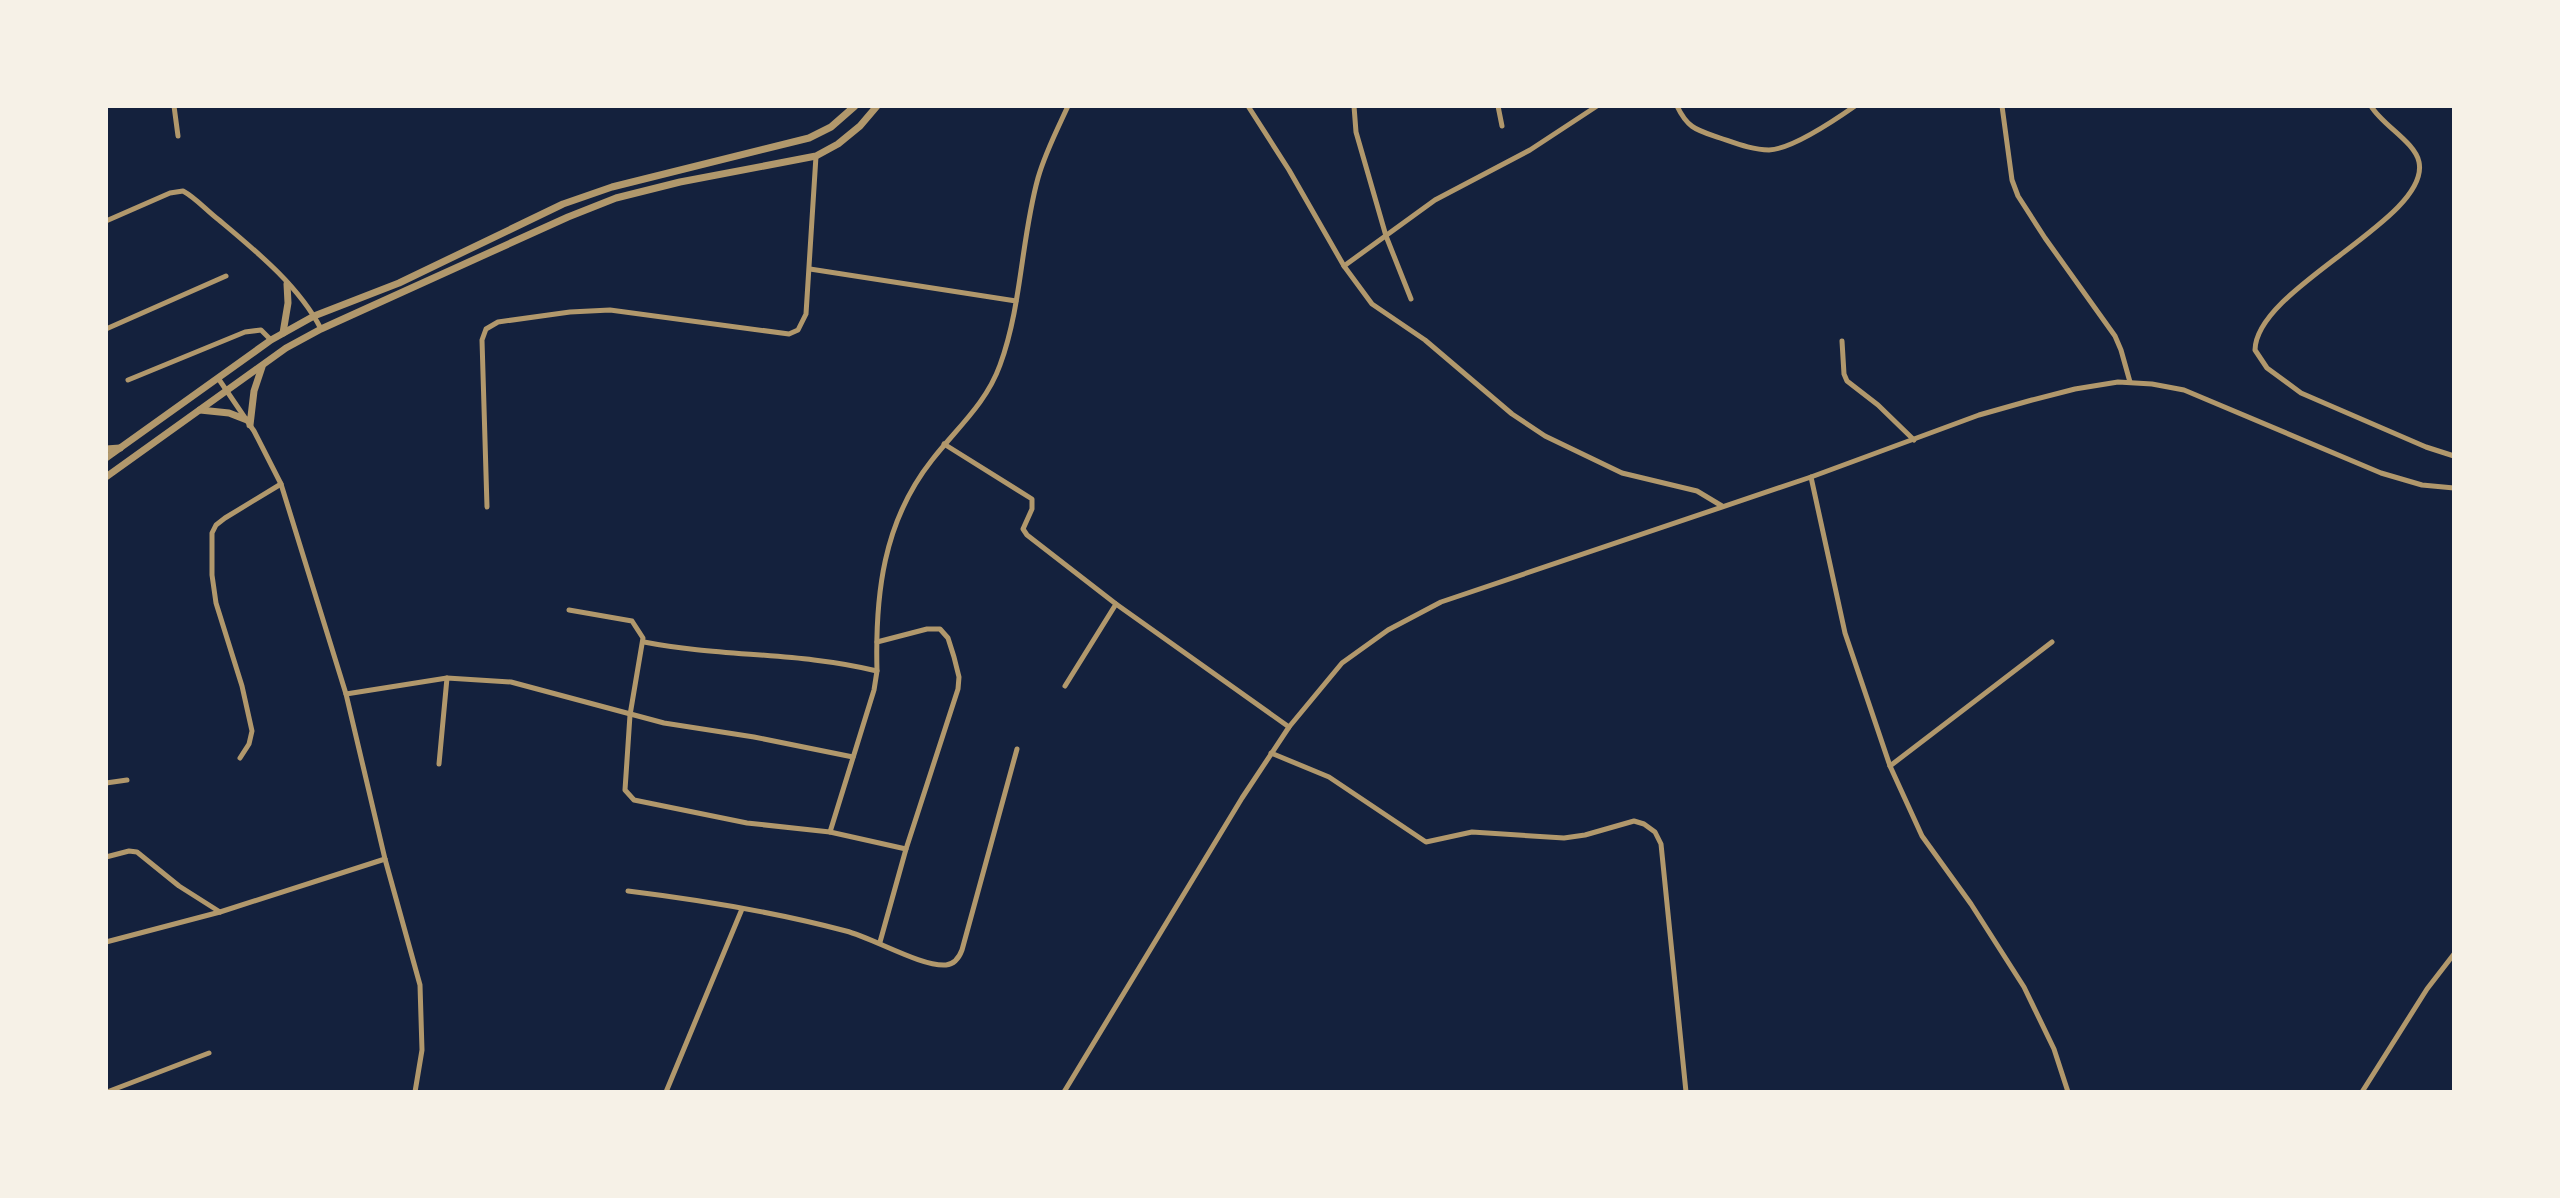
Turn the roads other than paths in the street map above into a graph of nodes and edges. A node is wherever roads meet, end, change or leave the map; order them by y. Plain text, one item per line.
1 (174, 106) edge
2 (855, 106) edge
3 (877, 106) edge
4 (1068, 106) edge
5 (1248, 106) edge
6 (1354, 106) edge
7 (1498, 106) edge
8 (1597, 106) edge
9 (1677, 106) edge
10 (1855, 106) edge
11 (2002, 106) edge
12 (2371, 106) edge
13 (1502, 126) dead end
14 (178, 136) dead end
15 (816, 156) junction
16 (106, 221) edge
17 (1386, 236) junction
18 (1344, 266) junction
19 (810, 269) junction
20 (226, 276) dead end
21 (287, 284) junction
22 (1411, 299) dead end
23 (1016, 301) junction
24 (314, 316) junction
25 (106, 329) edge
26 (321, 329) junction
27 (283, 333) junction
28 (271, 340) junction
29 (1842, 341) dead end
30 (262, 366) junction
31 (218, 378) junction
32 (128, 380) dead end
33 (2130, 382) junction
34 (228, 391) junction
35 (200, 410) junction
36 (249, 423) junction
37 (1914, 440) junction
38 (944, 444) junction
39 (120, 448) junction
40 (106, 449) edge
41 (2454, 456) edge
42 (106, 458) edge
43 (106, 477) edge
44 (1811, 477) junction
45 (281, 484) junction
46 (2454, 488) edge
47 (1722, 506) junction
48 (487, 507) dead end
49 (1116, 604) junction
50 (569, 610) dead end
51 (644, 642) junction
52 (877, 642) junction
53 (2052, 642) dead end
54 (877, 671) junction
55 (447, 678) junction
56 (1065, 686) dead end
57 (346, 694) junction
58 (630, 715) junction
59 (1289, 727) junction
60 (1017, 749) dead end
61 (1271, 753) junction
62 (853, 757) junction
63 (240, 758) dead end
64 (439, 764) dead end
65 (1890, 766) junction
66 (127, 780) dead end
67 (106, 783) edge
68 (830, 832) junction
69 (906, 849) junction
70 (106, 857) edge
71 (385, 859) junction
72 (628, 891) dead end
73 (742, 909) junction
74 (220, 912) junction
75 (106, 942) edge
76 (880, 942) junction
77 (2454, 954) edge
78 (209, 1053) dead end
79 (107, 1092) edge
80 (415, 1092) edge
81 (666, 1092) edge
82 (1064, 1092) edge
83 (1686, 1092) edge
84 (2068, 1092) edge
85 (2362, 1092) edge

1 - 14 street
2 - 24 street
3 - 15 street
4 - 23 street
5 - 18 street
6 - 17 street
7 - 13 street
8 - 17 street
9 - 10 street
11 - 33 street
12 - 41 street
15 - 19 street
15 - 26 street
16 - 21 street
17 - 18 street
17 - 22 street
18 - 47 street
19 - 23 street
19 - 48 street
20 - 25 street
21 - 24 street
21 - 27 street
23 - 38 street
24 - 26 street
24 - 27 street
26 - 30 street
27 - 28 street
28 - 31 street
28 - 32 street
29 - 37 street
30 - 34 street
30 - 36 street
31 - 34 street
31 - 39 street
33 - 37 street
33 - 46 street
34 - 35 street
34 - 36 street
35 - 36 street
35 - 43 street
36 - 45 street
37 - 44 street
38 - 49 street
38 - 52 street
39 - 40 street
39 - 42 street
44 - 47 street
44 - 65 street
45 - 57 street
45 - 63 street
47 - 59 street
49 - 56 street
49 - 59 street
50 - 51 street
51 - 54 street
51 - 58 street
52 - 54 street
52 - 69 street
53 - 65 street
54 - 62 street
55 - 57 street
55 - 58 street
55 - 64 street
57 - 71 street
58 - 62 street
58 - 68 street
59 - 61 street
60 - 76 street
61 - 82 street
61 - 83 street
62 - 68 street
65 - 84 street
66 - 67 street
68 - 69 street
69 - 76 street
70 - 74 street
71 - 74 street
71 - 80 street
72 - 73 street
73 - 76 street
73 - 81 street
74 - 75 street
77 - 85 street
78 - 79 street

